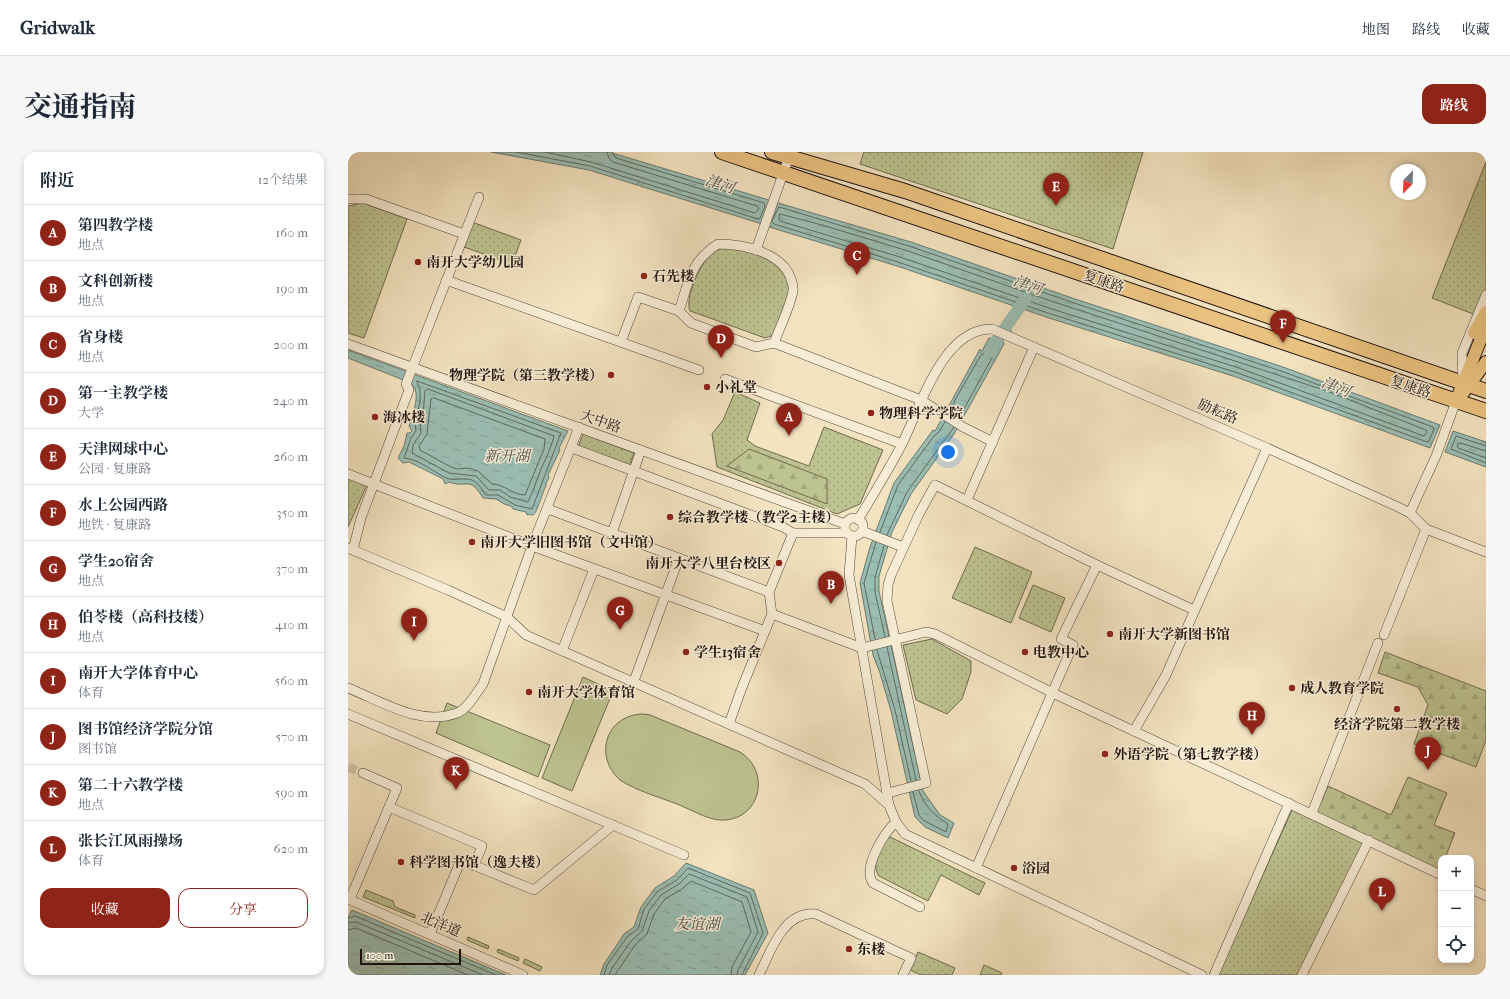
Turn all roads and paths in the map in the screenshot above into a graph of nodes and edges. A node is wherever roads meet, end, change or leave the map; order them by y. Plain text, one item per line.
1 (722, 152) edge
2 (772, 152) edge
3 (789, 157) junction
4 (781, 178) junction
5 (479, 197) dead end
6 (348, 199) edge
7 (464, 234) junction
8 (756, 250) junction
9 (446, 280) junction
10 (1486, 295) edge
11 (679, 311) junction
12 (1486, 312) edge
13 (1486, 326) edge
14 (621, 342) junction
15 (774, 343) junction
16 (348, 344) edge
17 (1486, 346) edge
18 (1034, 347) junction
19 (1486, 362) edge
20 (412, 369) junction
21 (699, 370) dead end
22 (1486, 370) edge
23 (725, 379) dead end
24 (1466, 384) junction
25 (1486, 391) edge
26 (921, 400) junction
27 (1456, 401) junction
28 (1486, 411) edge
29 (579, 427) junction
30 (993, 442) junction
31 (902, 444) junction
32 (572, 448) junction
33 (1267, 448) junction
34 (641, 450) junction
35 (634, 471) junction
36 (348, 474) edge
37 (374, 483) junction
38 (967, 500) junction
39 (548, 509) junction
40 (1410, 513) junction
41 (858, 520) junction
42 (1426, 529) junction
43 (848, 531) junction
44 (862, 531) junction
45 (612, 533) junction
46 (793, 533) junction
47 (532, 546) junction
48 (903, 547) junction
49 (350, 549) edge
50 (1486, 552) edge
51 (679, 558) junction
52 (1097, 565) junction
53 (594, 569) junction
54 (769, 592) junction
55 (665, 595) junction
56 (1194, 610) junction
57 (772, 614) junction
58 (507, 617) junction
59 (765, 631) junction
60 (1384, 635) dead end
61 (896, 639) junction
62 (1378, 643) dead end
63 (862, 648) junction
64 (562, 651) junction
65 (634, 681) junction
66 (348, 688) edge
67 (1052, 692) junction
68 (348, 714) edge
69 (729, 724) junction
70 (1134, 731) junction
71 (363, 773) tunnel mouth
72 (888, 793) junction
73 (1289, 803) junction
74 (889, 805) junction
75 (389, 807) junction
76 (1312, 813) junction
77 (896, 822) junction
78 (613, 825) junction
79 (1369, 840) junction
80 (684, 855) dead end
81 (474, 866) junction
82 (976, 868) junction
83 (1438, 874) edge
84 (1474, 890) edge
85 (1486, 896) edge
86 (349, 899) edge
87 (920, 907) dead end
88 (430, 934) junction
89 (523, 975) edge
90 (759, 975) edge
91 (903, 975) edge
92 (1202, 975) edge
93 (1214, 975) edge
94 (1302, 975) edge

1 - 4 highway, 复康路
2 - 3 highway, 复康路
3 - 4 street
3 - 24 highway, 复康路
4 - 8 street
4 - 27 highway, 复康路
5 - 7 street
6 - 7 street
7 - 9 street
8 - 11 street
8 - 15 street
9 - 14 street
9 - 20 street
10 - 24 street
11 - 14 street
11 - 15 street
12 - 24 main road
13 - 24 main road
14 - 21 street
15 - 26 street
16 - 20 street, 大中路
17 - 24 main road
18 - 26 street, 励耘路
18 - 30 street
18 - 33 street, 励耘路
19 - 24 main road
20 - 29 street, 大中路
20 - 37 street
22 - 24 street
23 - 31 street
24 - 25 highway, 复康路
24 - 27 main road
26 - 30 street
26 - 31 street, 励耘路
27 - 28 highway, 复康路
27 - 40 street
29 - 32 street
29 - 34 street, 大中路
30 - 38 street
31 - 41 street, 励耘路
32 - 35 street
32 - 39 street
33 - 40 street, 励耘路
33 - 56 street
34 - 35 street
34 - 43 street, 大中路
35 - 45 street
35 - 46 street
36 - 37 street
37 - 47 street
37 - 49 street
38 - 48 street
38 - 52 street
39 - 45 street
39 - 47 street
40 - 42 street
41 - 43 street
41 - 44 street
42 - 50 street
42 - 60 street
43 - 44 street
43 - 46 street
43 - 63 street
44 - 48 street
45 - 51 street
46 - 54 street
47 - 53 street
47 - 58 street
48 - 61 street
49 - 58 street
51 - 54 street
51 - 55 street
52 - 56 street
52 - 67 street
53 - 55 street
53 - 64 street
54 - 57 street
55 - 59 street
55 - 65 street
56 - 70 street
57 - 59 street
57 - 63 street
58 - 64 street
58 - 66 street
59 - 69 street
61 - 63 street
61 - 67 street
61 - 72 street
62 - 76 street
63 - 72 street
64 - 65 street
65 - 69 street
67 - 70 street
67 - 82 street
68 - 78 street
69 - 74 street
70 - 73 street
71 - 75 street
72 - 74 street
73 - 76 street
73 - 93 street
74 - 77 street
75 - 81 street
75 - 86 street
76 - 79 street
77 - 82 street
77 - 87 street
78 - 80 street
78 - 81 street
79 - 83 street
79 - 94 street
81 - 88 street
82 - 92 street
84 - 85 street
86 - 88 street, 北洋道
88 - 89 street, 北洋道
90 - 91 street

